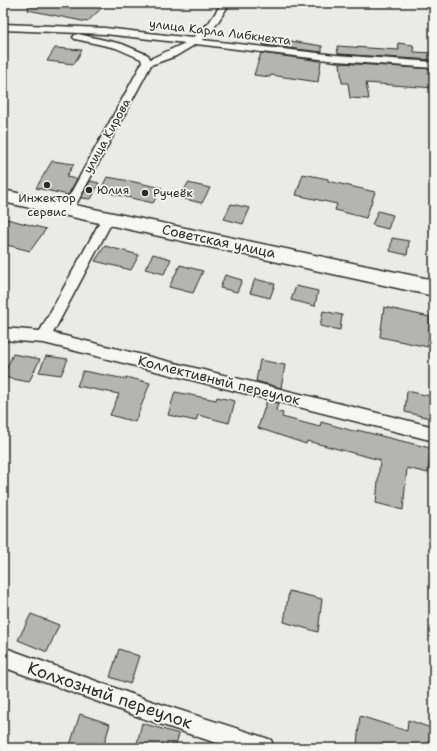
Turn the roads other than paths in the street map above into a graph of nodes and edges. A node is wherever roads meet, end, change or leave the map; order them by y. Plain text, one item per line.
1 (226, 3) edge
2 (3, 27) edge
3 (37, 30) junction
4 (197, 41) junction
5 (147, 63) junction
6 (434, 65) edge
7 (3, 196) edge
8 (68, 209) junction
9 (108, 218) junction
10 (434, 288) edge
11 (3, 334) edge
12 (44, 337) junction
13 (434, 434) edge
14 (3, 657) edge
15 (262, 748) edge

1 - 4 street
2 - 3 street, улица Карла Либкнехта
3 - 4 street, улица Карла Либкнехта
3 - 5 street
4 - 5 street
4 - 6 street, улица Карла Либкнехта
5 - 8 street, улица Кирова
7 - 8 main road, Советская улица
8 - 9 main road, Советская улица
9 - 10 main road, Советская улица
9 - 12 street
11 - 12 street, Коллективный переулок
12 - 13 street, Коллективный переулок
14 - 15 street, Колхозный переулок

